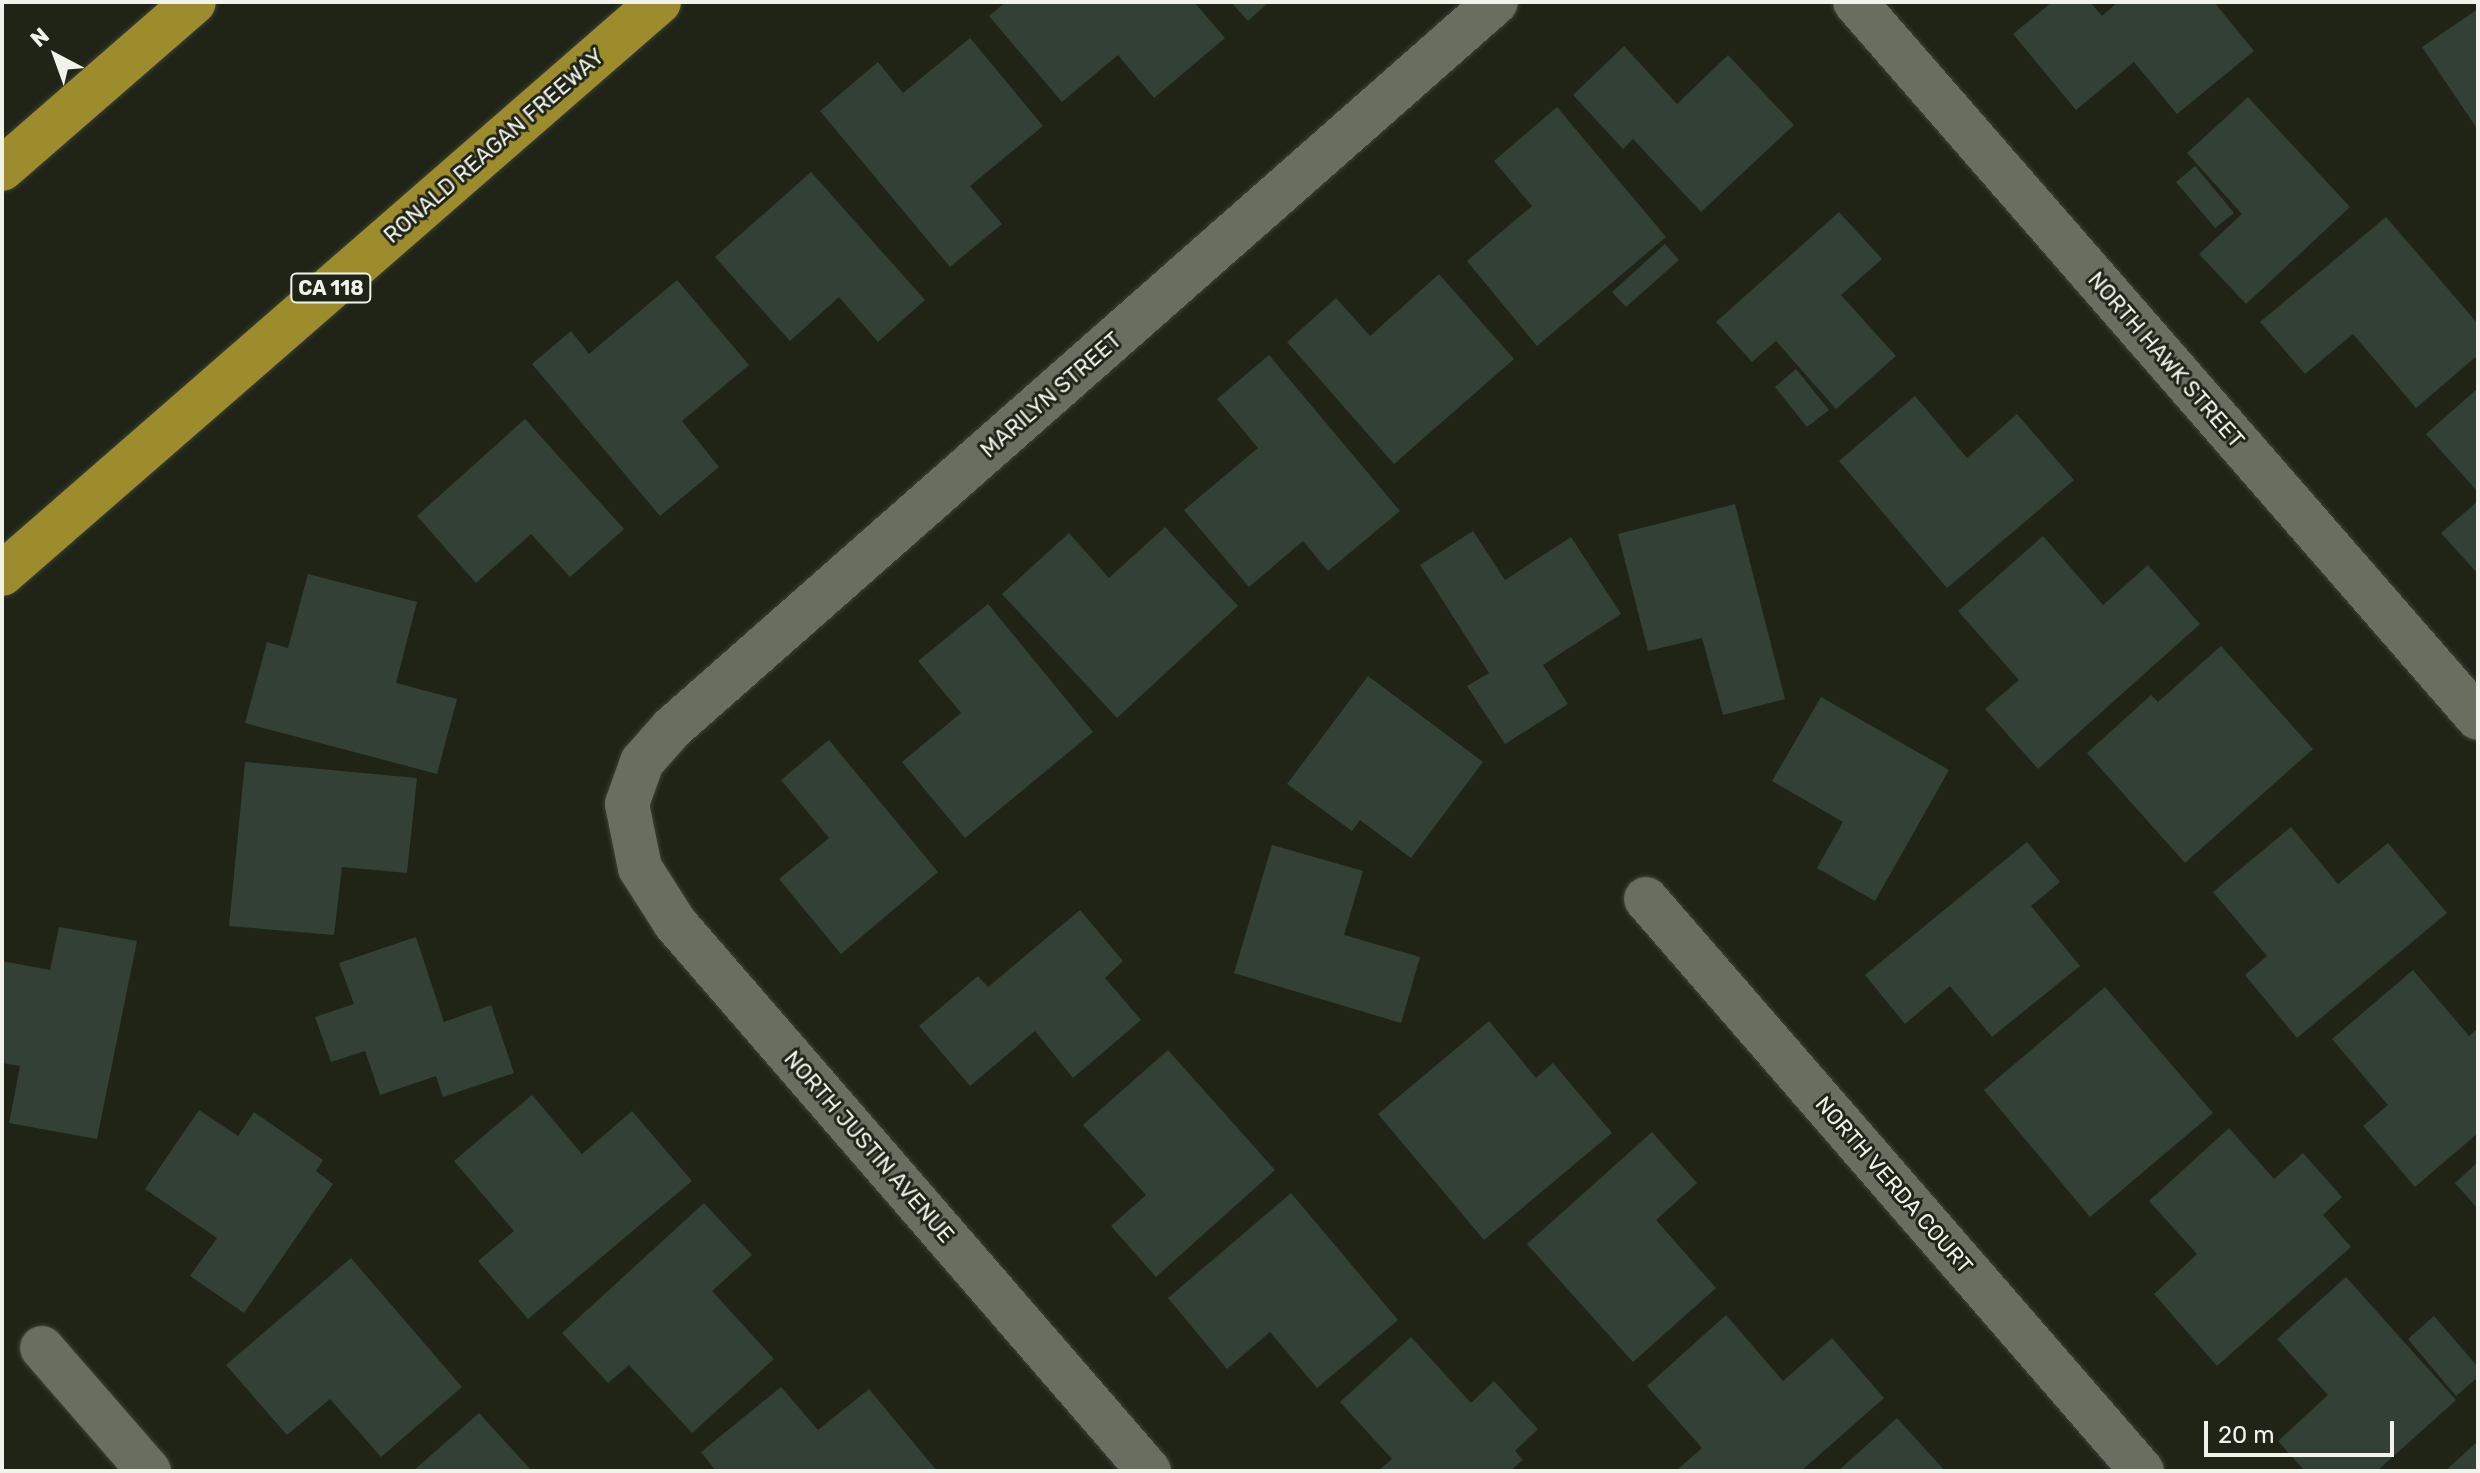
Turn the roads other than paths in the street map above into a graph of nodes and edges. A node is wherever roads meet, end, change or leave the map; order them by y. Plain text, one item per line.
1 (194, 2) edge
2 (659, 2) edge
3 (1496, 2) edge
4 (1855, 2) edge
5 (2, 169) edge
6 (2, 574) edge
7 (2478, 718) edge
8 (627, 804) joint
9 (1646, 899) dead end
10 (42, 1348) dead end
11 (149, 1471) edge
12 (1149, 1471) edge
13 (2142, 1471) edge

1 - 5 highway
2 - 6 highway, RONALD REAGAN FREEWAY / CA 118
3 - 8 street, MARILYN STREET
4 - 7 street, NORTH HAWK STREET
8 - 12 street, NORTH JUSTIN AVENUE
9 - 13 street, NORTH VERDA COURT
10 - 11 street

